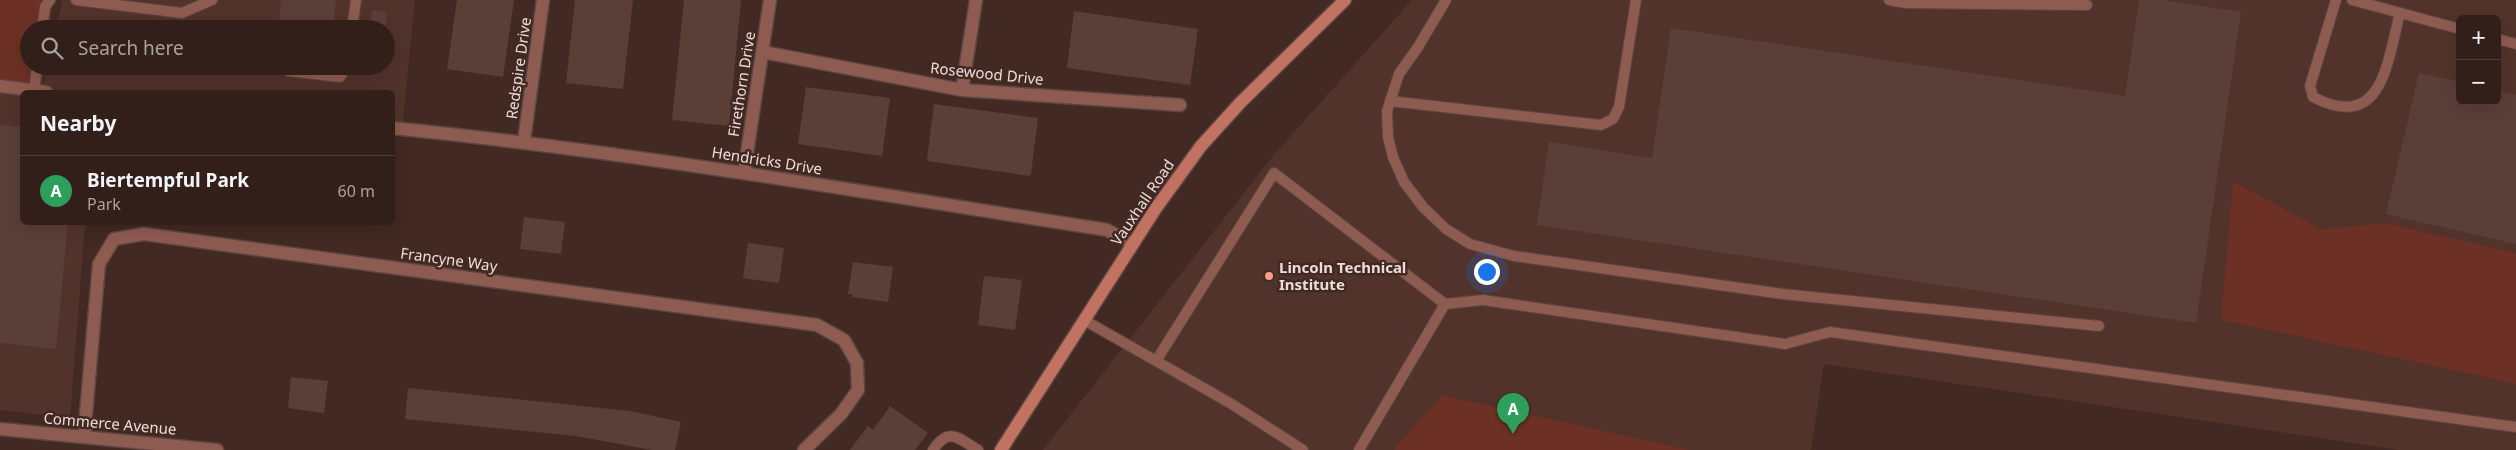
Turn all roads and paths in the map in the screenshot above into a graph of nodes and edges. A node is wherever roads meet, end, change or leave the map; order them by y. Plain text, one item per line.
1 (50, 0) edge
2 (76, 0) edge
3 (212, 0) edge
4 (356, 0) edge
5 (544, 0) edge
6 (770, 0) edge
7 (976, 0) edge
8 (1345, 0) edge
9 (1446, 0) edge
10 (1636, 0) edge
11 (1889, 0) edge
12 (2336, 0) edge
13 (2352, 0) edge
14 (2087, 5) dead end
15 (2400, 13) junction
16 (43, 20) edge
17 (353, 20) edge
18 (2456, 28) edge
19 (2501, 40) edge
20 (2516, 44) edge
21 (763, 52) junction
22 (38, 75) edge
23 (0, 86) edge
24 (27, 90) edge
25 (40, 90) edge
26 (962, 90) junction
27 (1390, 101) junction
28 (1180, 105) dead end
29 (395, 128) edge
30 (524, 141) junction
31 (744, 173) junction
32 (1133, 244) junction
33 (1445, 304) junction
34 (1084, 320) junction
35 (2099, 326) dead end
36 (1156, 361) junction
37 (2516, 427) edge
38 (0, 429) edge
39 (84, 437) junction
40 (217, 450) edge
41 (804, 450) edge
42 (933, 450) edge
43 (978, 450) edge
44 (1001, 450) edge
45 (1303, 450) edge
46 (1359, 450) edge

1 - 16 lane
2 - 3 lane
4 - 17 lane
5 - 30 street, Redspire Drive
6 - 21 street, Firethorn Drive
7 - 26 street
8 - 32 street, Vauxhall Road
9 - 27 lane
10 - 27 lane
11 - 14 lane
12 - 15 lane
13 - 15 lane
15 - 18 lane
19 - 20 lane
21 - 26 street, Rosewood Drive
21 - 31 street, Firethorn Drive
22 - 25 lane
23 - 24 street
26 - 28 street, Rosewood Drive
27 - 35 lane
29 - 30 street, Hendricks Drive
30 - 31 street, Hendricks Drive
31 - 32 street, Hendricks Drive
32 - 34 street, Vauxhall Road
33 - 36 lane
33 - 37 lane
33 - 46 lane
34 - 36 lane
34 - 44 street, Vauxhall Road
36 - 45 lane
38 - 39 street, Commerce Avenue
39 - 40 street, Commerce Avenue
39 - 41 street, Francyne Way
42 - 43 lane

